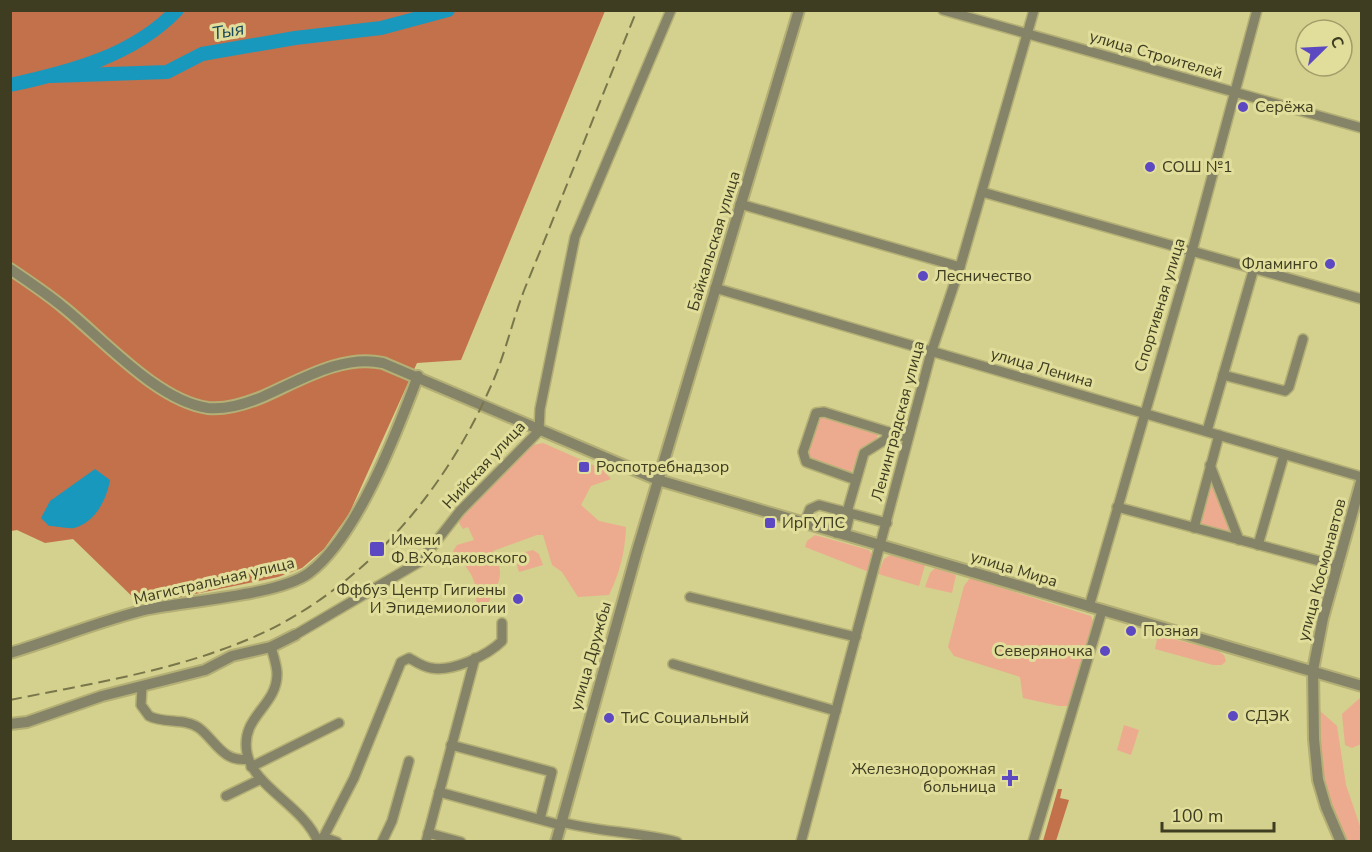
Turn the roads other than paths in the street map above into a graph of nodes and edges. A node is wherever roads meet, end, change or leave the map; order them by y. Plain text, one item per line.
1 (671, 10) edge
2 (799, 10) edge
3 (942, 10) edge
4 (1034, 10) edge
5 (1257, 10) edge
6 (1028, 34) junction
7 (1234, 92) junction
8 (1362, 128) edge
9 (982, 192) junction
10 (740, 204) junction
11 (1192, 251) junction
12 (960, 267) junction
13 (1254, 268) junction
14 (10, 269) edge
15 (715, 288) junction
16 (1362, 298) edge
17 (1303, 339) dead end
18 (931, 353) junction
19 (1223, 375) junction
20 (418, 376) junction
21 (1144, 412) junction
22 (539, 431) junction
23 (1207, 431) junction
24 (889, 432) junction
25 (1219, 435) junction
26 (908, 438) junction
27 (1284, 455) junction
28 (1210, 465) junction
29 (1362, 477) edge
30 (658, 480) junction
31 (856, 480) junction
32 (1117, 507) junction
33 (846, 512) junction
34 (887, 523) junction
35 (804, 524) junction
36 (1194, 528) junction
37 (840, 534) junction
38 (1239, 540) junction
39 (1258, 545) junction
40 (881, 546) junction
41 (1338, 566) junction
42 (690, 597) dead end
43 (1089, 607) junction
44 (1102, 611) junction
45 (502, 623) dead end
46 (295, 635) joint
47 (856, 637) junction
48 (271, 647) junction
49 (10, 654) edge
50 (475, 658) junction
51 (673, 664) dead end
52 (1313, 670) junction
53 (142, 686) junction
54 (1362, 686) edge
55 (836, 711) junction
56 (339, 723) dead end
57 (12, 726) edge
58 (451, 745) junction
59 (409, 761) dead end
60 (250, 763) junction
61 (261, 779) junction
62 (439, 792) junction
63 (226, 796) dead end
64 (540, 819) junction
65 (561, 824) junction
66 (427, 837) edge
67 (320, 840) edge
68 (337, 842) edge
69 (382, 842) edge
70 (461, 842) edge
71 (556, 842) edge
72 (677, 842) edge
73 (801, 842) edge
74 (1033, 842) edge
75 (1341, 842) edge

1 - 22 street, Нийская улица
2 - 10 street, Байкальская улица
3 - 6 street, улица Строителей
4 - 6 street, Ленинградская улица
5 - 7 street, Спортивная улица
6 - 7 street, улица Строителей
6 - 9 street, Ленинградская улица
7 - 8 street, улица Строителей
7 - 11 street, Спортивная улица
9 - 11 street
9 - 12 street, Ленинградская улица
10 - 12 street
10 - 15 street, Байкальская улица
11 - 13 street
11 - 21 street, Спортивная улица
12 - 18 street, Ленинградская улица
13 - 16 street
13 - 19 street
14 - 20 street, улица Мира
15 - 18 street, улица Ленина
15 - 30 street, Байкальская улица
17 - 19 street
18 - 21 street, улица Ленина
18 - 26 street, Ленинградская улица
19 - 23 street
20 - 22 street, улица Мира
20 - 49 street, Магистральная улица
21 - 23 street, улица Ленина
21 - 32 street, Спортивная улица
22 - 30 street, улица Мира
22 - 46 street, Нийская улица
23 - 25 street, улица Ленина
24 - 26 street
24 - 31 street
24 - 31 street
25 - 27 street, улица Ленина
25 - 28 street
26 - 34 street, Ленинградская улица
27 - 29 street, улица Ленина
27 - 39 street
28 - 36 street
28 - 38 street
29 - 41 street, улица Космонавтов
30 - 35 street, улица Мира
30 - 65 street, улица Дружбы
31 - 33 street
32 - 36 street
32 - 43 street, Спортивная улица
33 - 34 street
33 - 35 street
33 - 37 street
34 - 40 street, Ленинградская улица
35 - 37 street, улица Мира
36 - 38 street
37 - 40 street, улица Мира
38 - 39 street
39 - 41 street
40 - 43 street, улица Мира
40 - 47 street, Ленинградская улица
41 - 52 street, улица Космонавтов
42 - 47 street
43 - 44 street, улица Мира
44 - 52 street, улица Мира
44 - 74 street
45 - 50 street
46 - 48 street
47 - 55 street, Ленинградская улица
48 - 53 street
48 - 60 street
50 - 58 street
50 - 67 street
51 - 55 street
52 - 54 street, улица Мира
52 - 75 street, улица Космонавтов
53 - 57 street
53 - 60 street
55 - 73 street, Ленинградская улица
56 - 60 street
58 - 62 street
58 - 64 street
59 - 69 street
60 - 61 street
61 - 63 street
61 - 67 street
62 - 64 street
62 - 66 street
64 - 65 street
65 - 71 street, улица Дружбы
65 - 72 street
66 - 70 street
67 - 68 street

